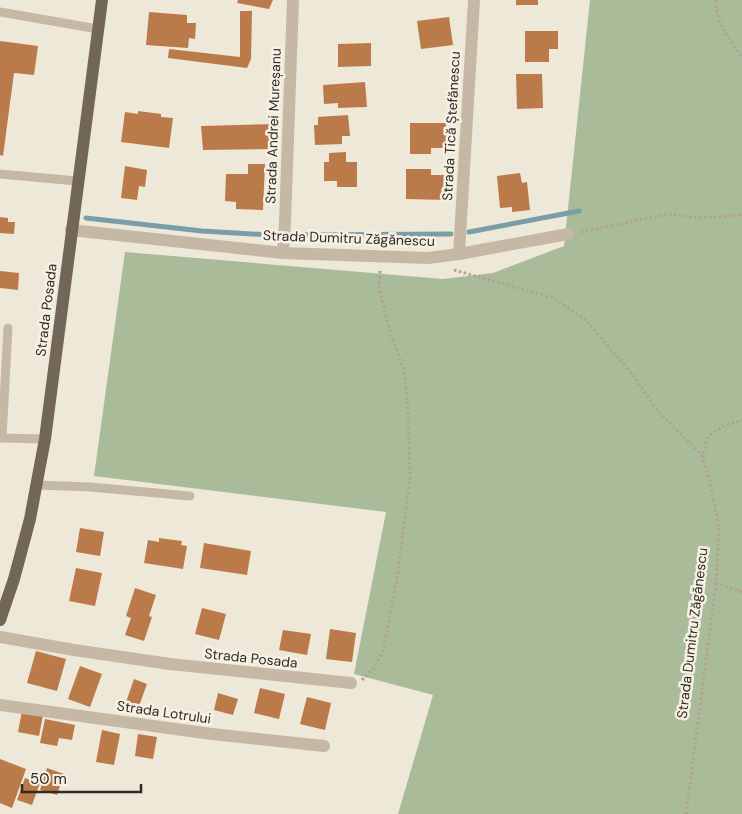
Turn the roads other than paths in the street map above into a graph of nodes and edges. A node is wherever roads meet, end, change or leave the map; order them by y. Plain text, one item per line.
1 (102, 0) edge
2 (293, 0) edge
3 (474, 0) edge
4 (0, 12) edge
5 (98, 29) junction
6 (0, 174) edge
7 (77, 181) junction
8 (71, 230) junction
9 (568, 234) road end
10 (282, 253) junction
11 (459, 254) junction
12 (8, 328) dead end
13 (1, 438) edge
14 (45, 439) junction
15 (37, 485) junction
16 (190, 496) dead end
17 (0, 620) edge
18 (0, 637) edge
19 (351, 683) road end
20 (0, 705) edge
21 (324, 746) dead end

1 - 5 main road, Strada Posada
2 - 10 street, Strada Andrei Mureșanu
3 - 11 street, Strada Tică Ștefănescu
4 - 5 lane
5 - 7 main road, Strada Posada
6 - 7 lane
7 - 8 main road, Strada Posada
8 - 10 street, Strada Dumitru Zăgănescu
8 - 14 main road, Strada Posada
9 - 11 street, Strada Dumitru Zăgănescu
10 - 11 street, Strada Dumitru Zăgănescu
12 - 13 lane
13 - 14 lane
14 - 15 main road, Strada Posada
15 - 16 lane
15 - 17 main road, Strada Posada
18 - 19 street, Strada Posada
20 - 21 street, Strada Lotrului

